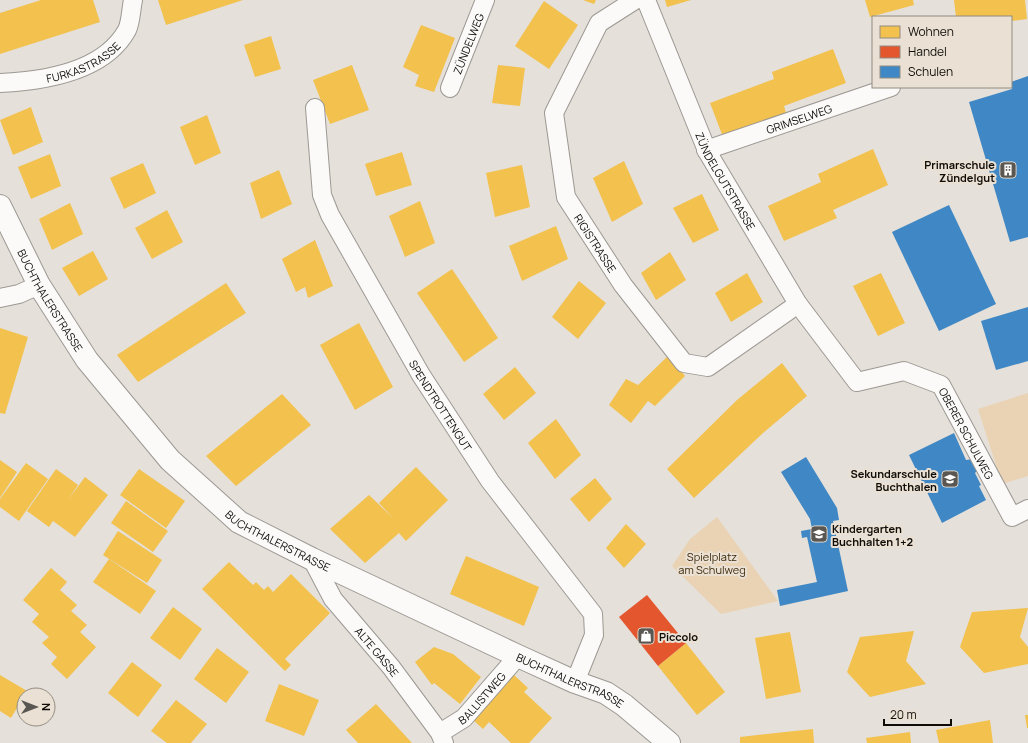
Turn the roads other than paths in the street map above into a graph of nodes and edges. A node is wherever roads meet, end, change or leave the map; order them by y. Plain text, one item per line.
1 (133, 0) edge
2 (485, 0) edge
3 (635, 0) edge
4 (646, 0) edge
5 (0, 83) edge
6 (450, 88) dead end
7 (888, 88) edge
8 (315, 108) dead end
9 (706, 150) junction
10 (0, 206) edge
11 (39, 285) junction
12 (0, 298) edge
13 (798, 304) junction
14 (832, 348) joint
15 (1028, 509) edge
16 (312, 559) junction
17 (518, 656) junction
18 (575, 682) junction
19 (442, 738) edge
20 (669, 743) edge

1 - 5 street, FURKASTRASSE
2 - 6 street, ZÜNDELWEG
3 - 13 street, RIGISTRASSE
4 - 9 street, ZÜNDELGUTSTRASSE
7 - 9 street, GRIMSELWEG
8 - 18 street, SPENDTROTTENGUT
9 - 13 street, ZÜNDELGUTSTRASSE
10 - 11 street, BUCHTHALERSTRASSE
11 - 12 street
11 - 16 street, BUCHTHALERSTRASSE
13 - 14 street, ZÜNDELGUTSTRASSE
14 - 15 street, OBERER SCHULWEG
16 - 17 street, BUCHTHALERSTRASSE
16 - 19 street, ALTE GASSE
17 - 18 street, BUCHTHALERSTRASSE
17 - 19 street, BALLISTWEG
18 - 20 street, BUCHTHALERSTRASSE

